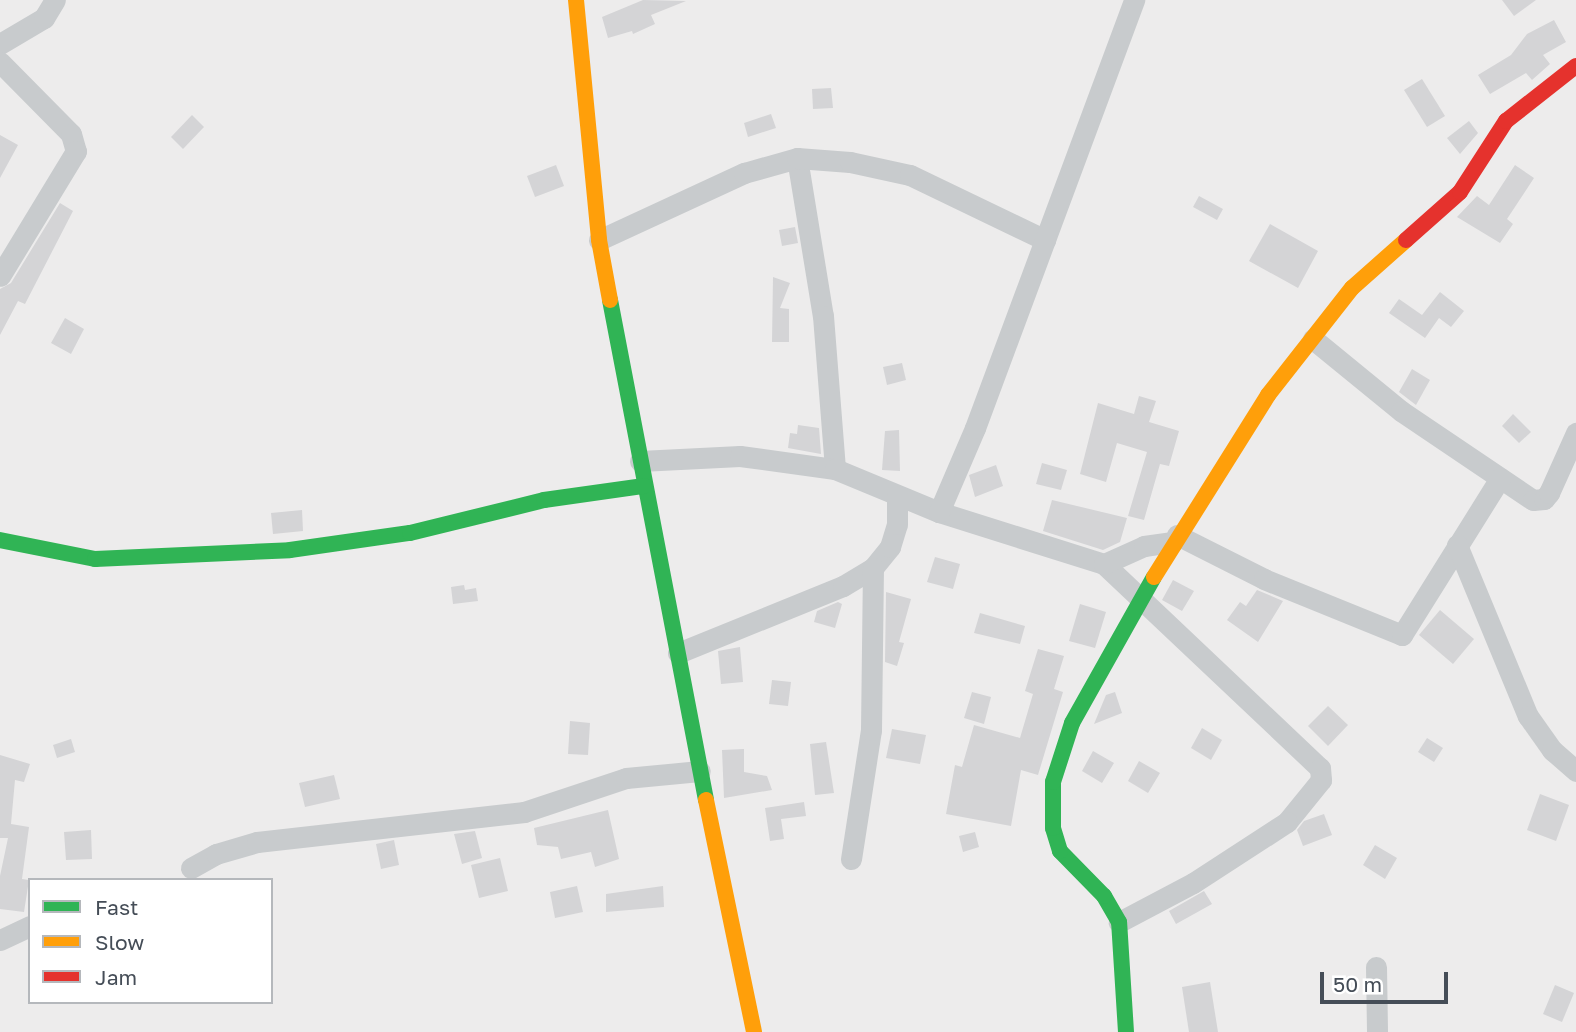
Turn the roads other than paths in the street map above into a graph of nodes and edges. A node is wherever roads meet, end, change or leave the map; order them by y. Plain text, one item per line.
1 (55, 0) edge
2 (576, 0) edge
3 (1134, 0) edge
4 (0, 44) edge
5 (0, 62) edge
6 (1576, 66) edge
7 (797, 158) junction
8 (599, 240) junction
9 (1045, 240) junction
10 (0, 276) edge
11 (1313, 339) junction
12 (1576, 433) edge
13 (640, 461) junction
14 (835, 469) junction
15 (1500, 478) junction
16 (644, 486) junction
17 (897, 496) junction
18 (939, 512) junction
19 (1175, 538) junction
20 (0, 540) edge
21 (1457, 545) junction
22 (1104, 564) junction
23 (873, 568) junction
24 (1143, 597) junction
25 (678, 653) junction
26 (700, 771) junction
27 (1576, 771) edge
28 (851, 859) dead end
29 (191, 868) dead end
30 (1119, 922) junction
31 (28, 927) edge
32 (0, 940) edge
33 (1376, 967) dead end
34 (754, 1032) edge
35 (1126, 1032) edge
36 (1377, 1032) edge

1 - 4 street
2 - 8 street
3 - 9 street
5 - 10 street
6 - 11 street
7 - 8 street
7 - 9 street
7 - 14 street
8 - 13 street
9 - 18 street
11 - 15 street
11 - 19 street
12 - 15 street
13 - 14 street
13 - 16 street
14 - 17 street
15 - 21 street
16 - 20 street
16 - 25 street
17 - 18 street
17 - 23 street
18 - 22 street
19 - 21 street
19 - 22 street
19 - 24 street
21 - 27 street
22 - 24 street
23 - 25 street
23 - 28 street
24 - 30 street
24 - 30 street
25 - 26 street
26 - 29 street
26 - 34 street
30 - 35 street
31 - 32 street
33 - 36 street

